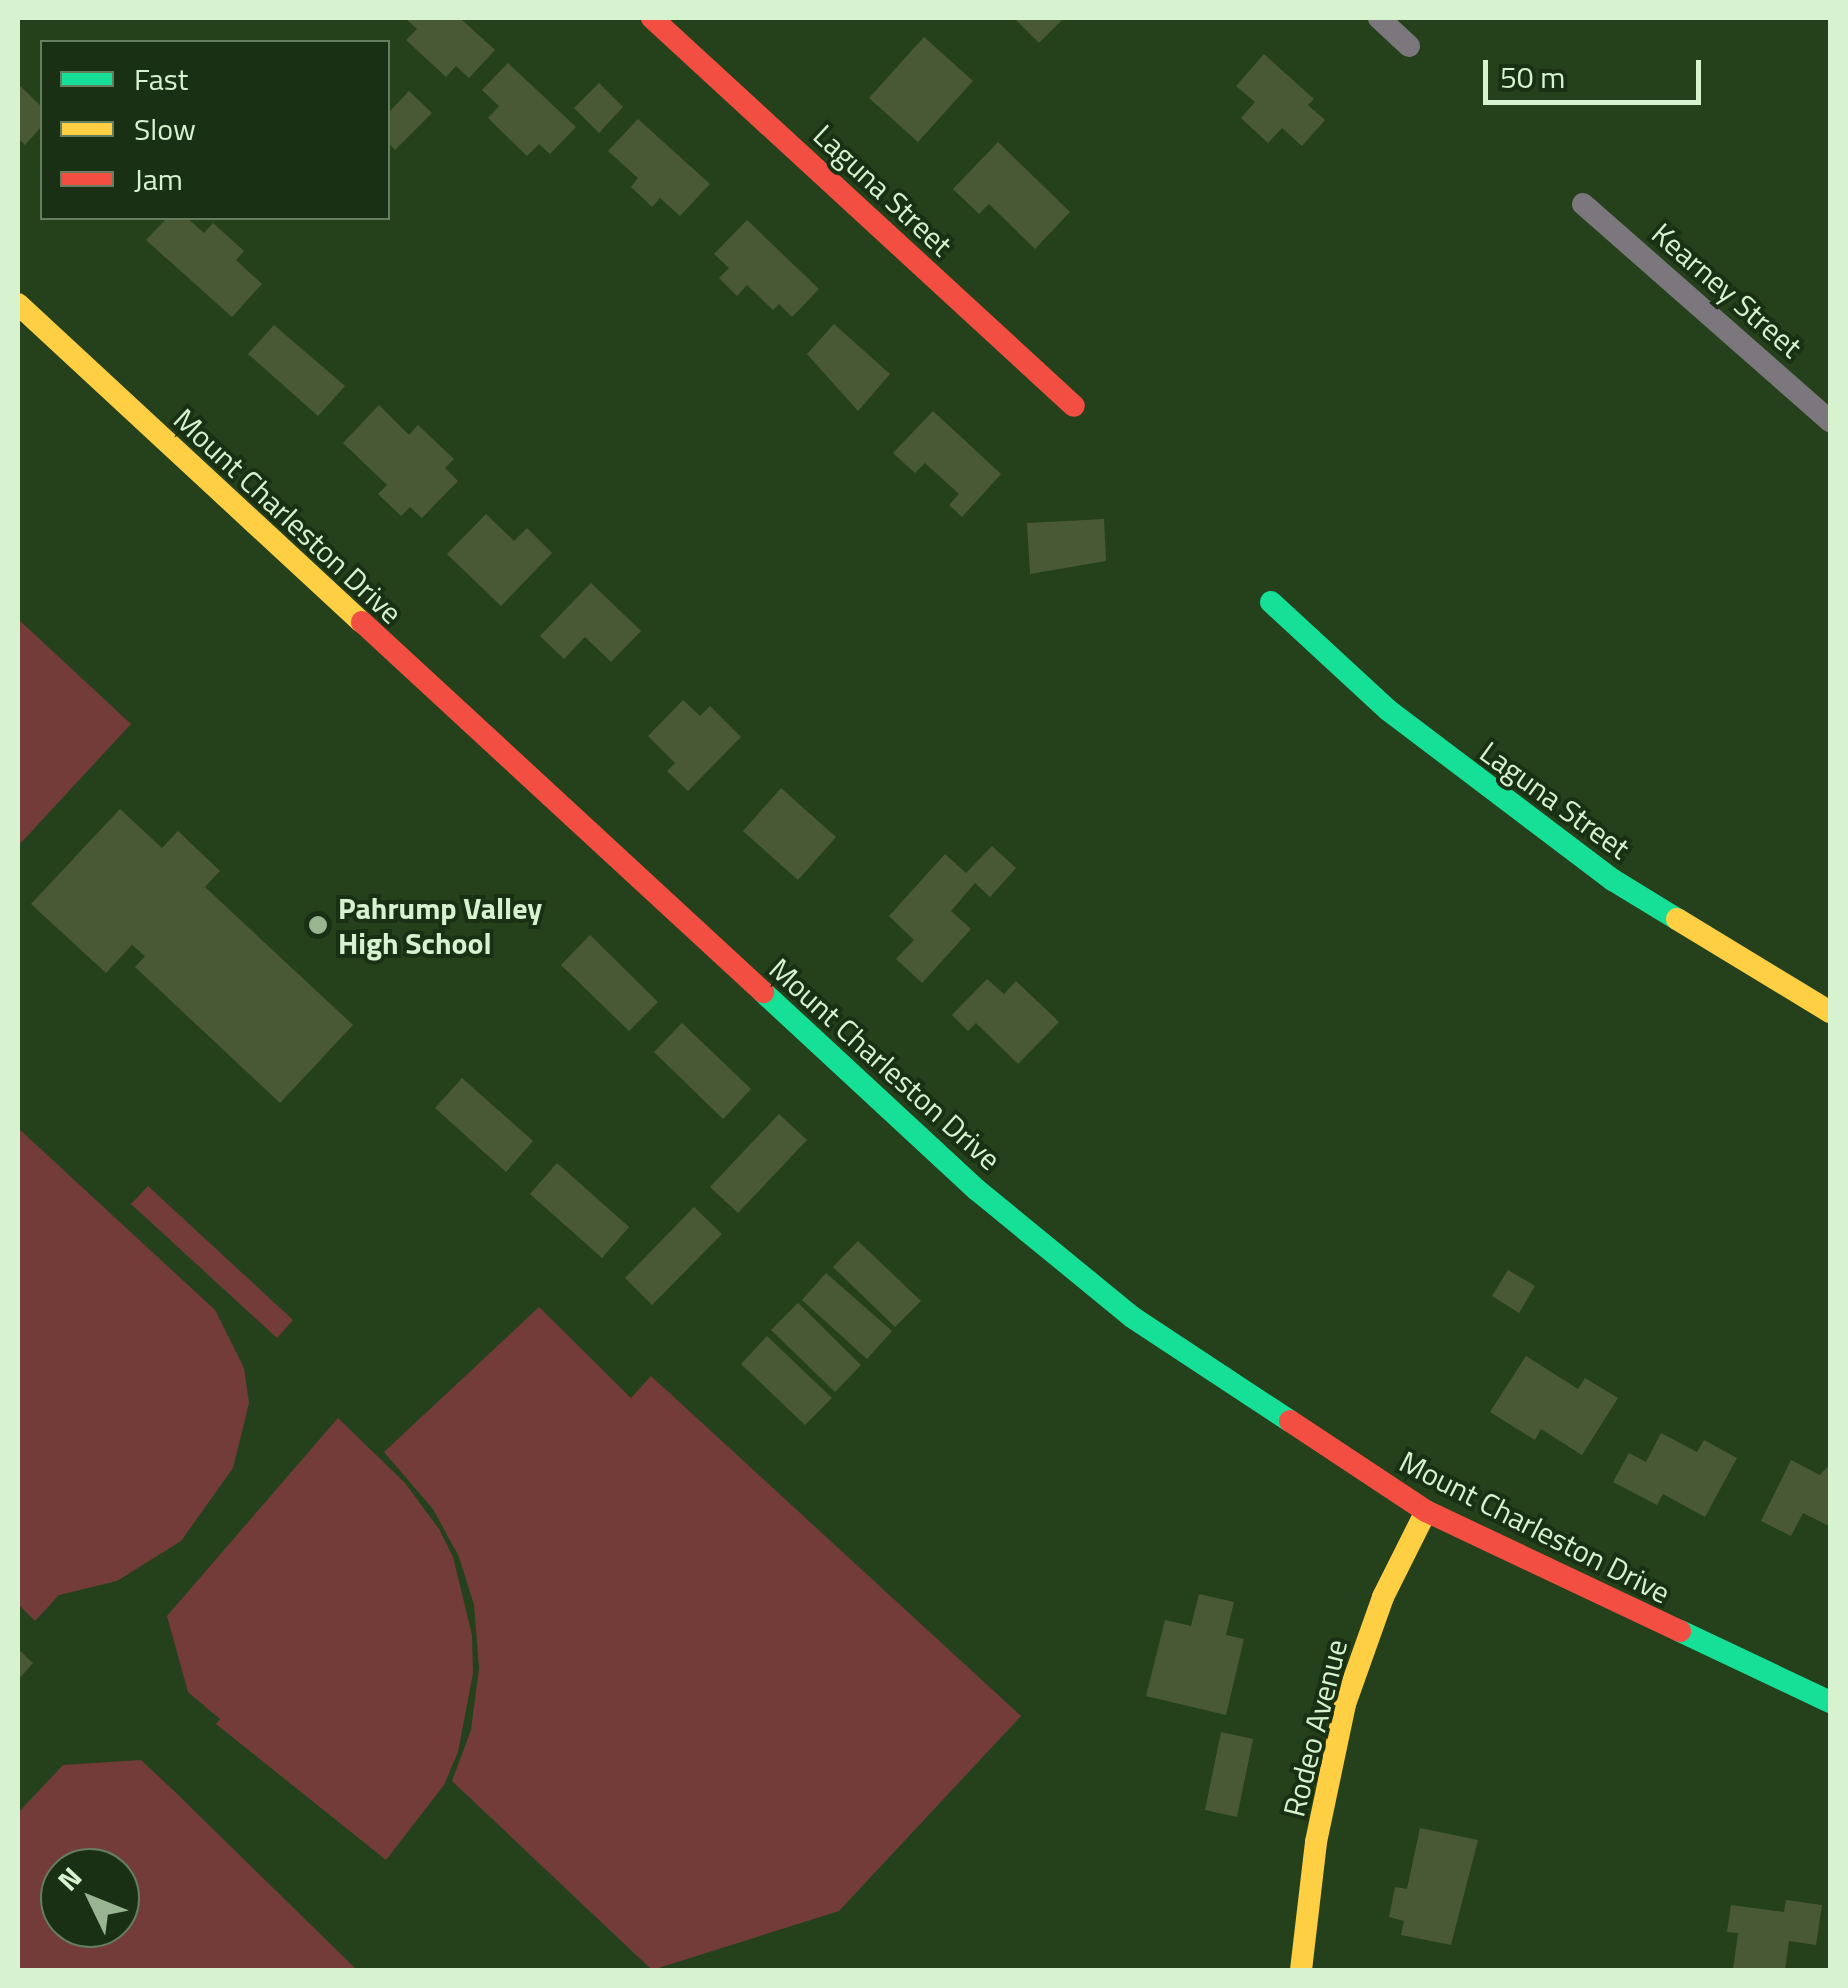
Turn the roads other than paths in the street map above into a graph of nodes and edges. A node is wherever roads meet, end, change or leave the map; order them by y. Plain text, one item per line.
1 (652, 18) edge
2 (1379, 18) edge
3 (1410, 46) dead end
4 (1583, 204) dead end
5 (18, 304) edge
6 (1074, 406) dead end
7 (1830, 421) edge
8 (1271, 602) dead end
9 (1830, 1012) edge
10 (1426, 1511) junction
11 (1830, 1702) edge
12 (1302, 1970) edge

1 - 6 street, Laguna Street
2 - 3 street
4 - 7 street, Kearney Street
5 - 10 street, Mount Charleston Drive
8 - 9 street, Laguna Street
10 - 11 street, Mount Charleston Drive
10 - 12 street, Rodeo Avenue

